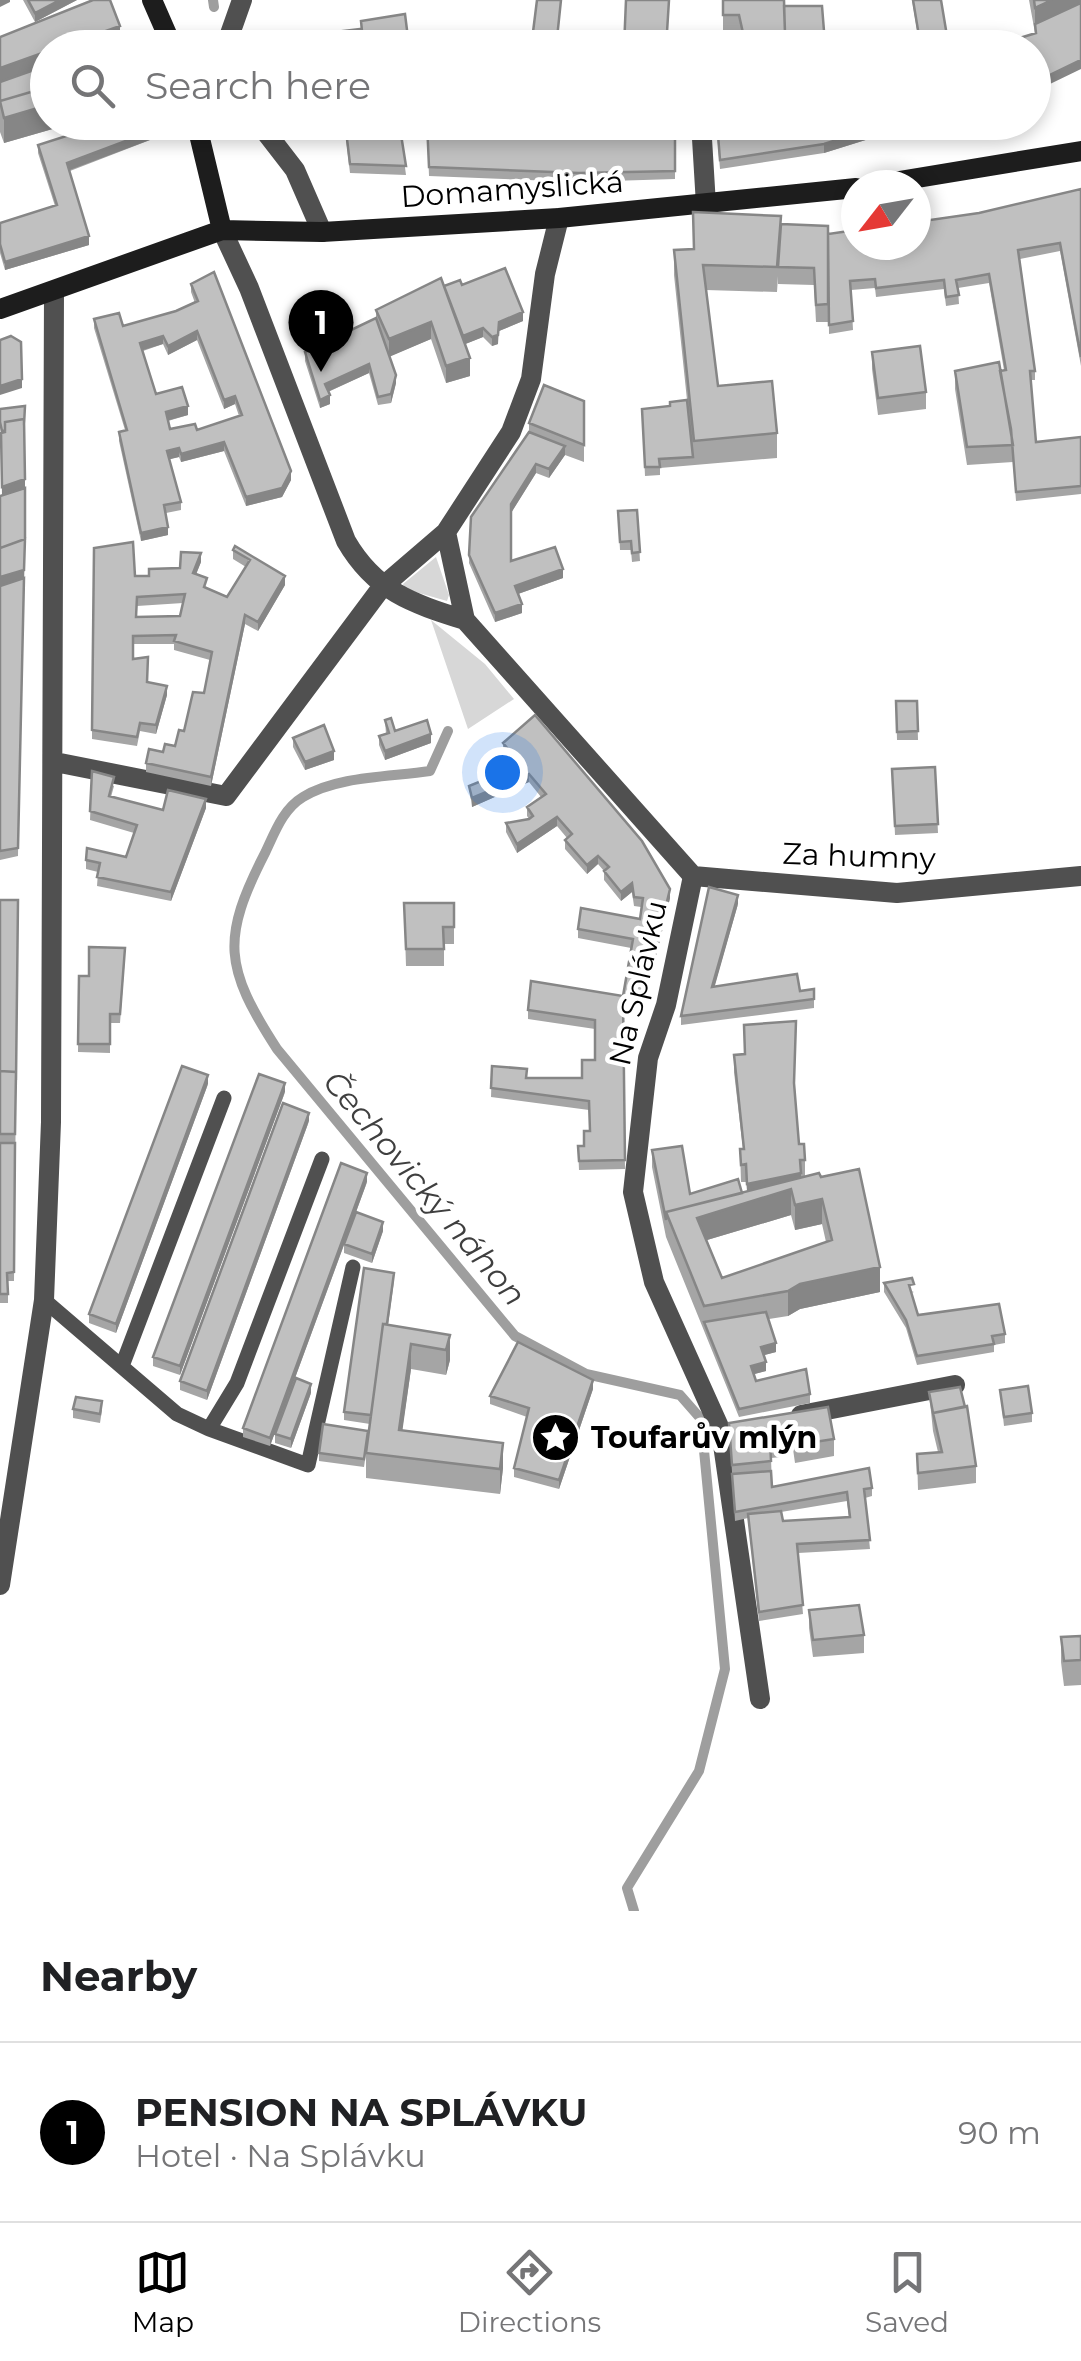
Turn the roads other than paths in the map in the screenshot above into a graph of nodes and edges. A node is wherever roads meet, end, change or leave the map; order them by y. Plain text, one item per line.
1 (152, 0) edge
2 (242, 0) edge
3 (166, 30) edge
4 (231, 30) edge
5 (200, 140) edge
6 (272, 140) edge
7 (702, 140) edge
8 (1081, 151) edge
9 (931, 176) edge
10 (841, 190) edge
11 (706, 205) junction
12 (558, 218) junction
13 (222, 230) junction
14 (322, 232) junction
15 (54, 291) junction
16 (0, 309) edge
17 (446, 532) junction
18 (382, 587) junction
19 (465, 620) junction
20 (55, 762) junction
21 (694, 876) junction
22 (1081, 876) edge
23 (224, 1098) dead end
24 (322, 1159) dead end
25 (353, 1267) dead end
26 (44, 1300) junction
27 (122, 1366) junction
28 (955, 1384) edge
29 (779, 1419) edge
30 (208, 1429) junction
31 (0, 1585) edge
32 (760, 1699) dead end

1 - 3 street
2 - 4 street
5 - 13 street
6 - 14 street
7 - 11 street
8 - 9 street
10 - 11 street, Domamyslická
11 - 12 street, Domamyslická
12 - 14 street, Domamyslická
12 - 17 street
13 - 14 street, Domamyslická
13 - 15 street, Domamyslická
13 - 18 street, Na Splávku
15 - 16 street, Domamyslická
15 - 20 street
17 - 18 street
17 - 19 street, Na Splávku
18 - 19 street, Na Splávku
18 - 20 street
19 - 21 street, Na Splávku
20 - 26 street
21 - 22 street, Za humny
21 - 32 street, Na Splávku
23 - 27 lane
24 - 30 lane
25 - 30 lane
26 - 27 lane
26 - 31 street
27 - 30 lane
28 - 29 street

